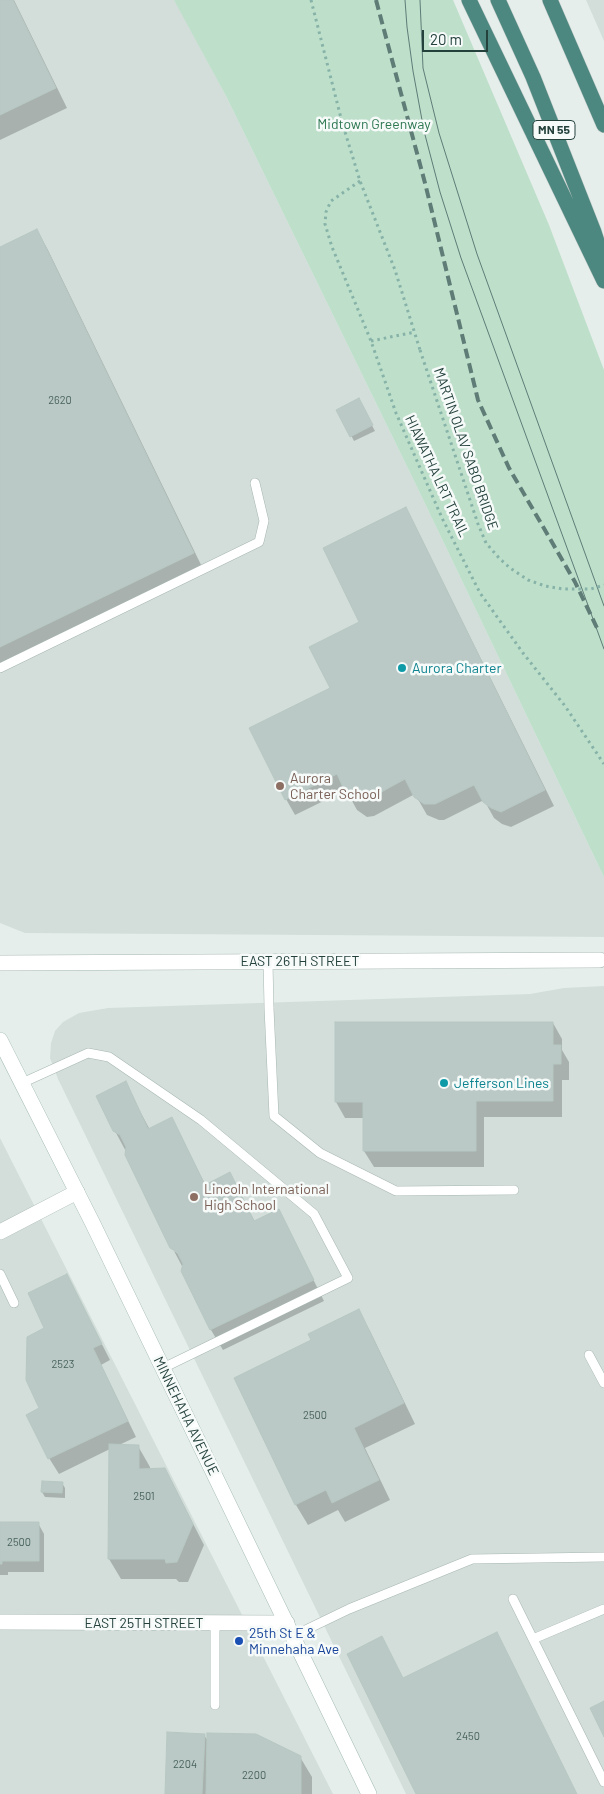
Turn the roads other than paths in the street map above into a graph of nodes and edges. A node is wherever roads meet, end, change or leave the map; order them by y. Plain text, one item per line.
1 (469, 0) edge
2 (498, 0) edge
3 (550, 0) edge
4 (604, 125) edge
5 (604, 263) edge
6 (604, 281) edge
7 (255, 483) dead end
8 (0, 668) edge
9 (600, 960) dead end
10 (268, 961) junction
11 (0, 963) edge
12 (0, 1040) edge
13 (22, 1083) junction
14 (514, 1190) dead end
15 (77, 1192) junction
16 (0, 1232) edge
17 (0, 1274) edge
18 (14, 1303) dead end
19 (589, 1355) dead end
20 (163, 1368) junction
21 (604, 1383) edge
22 (604, 1557) edge
23 (513, 1599) dead end
24 (604, 1609) edge
25 (0, 1622) edge
26 (215, 1623) junction
27 (290, 1629) junction
28 (533, 1638) junction
29 (216, 1705) dead end
30 (604, 1782) edge
31 (369, 1794) edge

1 - 6 highway
2 - 5 highway, MN 55
3 - 4 highway
7 - 8 lane
9 - 10 street, EAST 26TH STREET
10 - 11 street, EAST 26TH STREET
10 - 14 lane
12 - 13 street, MINNEHAHA AVENUE
13 - 15 street, MINNEHAHA AVENUE
13 - 20 lane
15 - 16 street
15 - 20 street, MINNEHAHA AVENUE
17 - 18 lane
19 - 21 lane
20 - 27 street, MINNEHAHA AVENUE
22 - 27 lane
23 - 28 lane
24 - 28 lane
25 - 26 street, EAST 25TH STREET
26 - 27 street, EAST 25TH STREET
26 - 29 lane
27 - 31 street, MINNEHAHA AVENUE
28 - 30 lane

